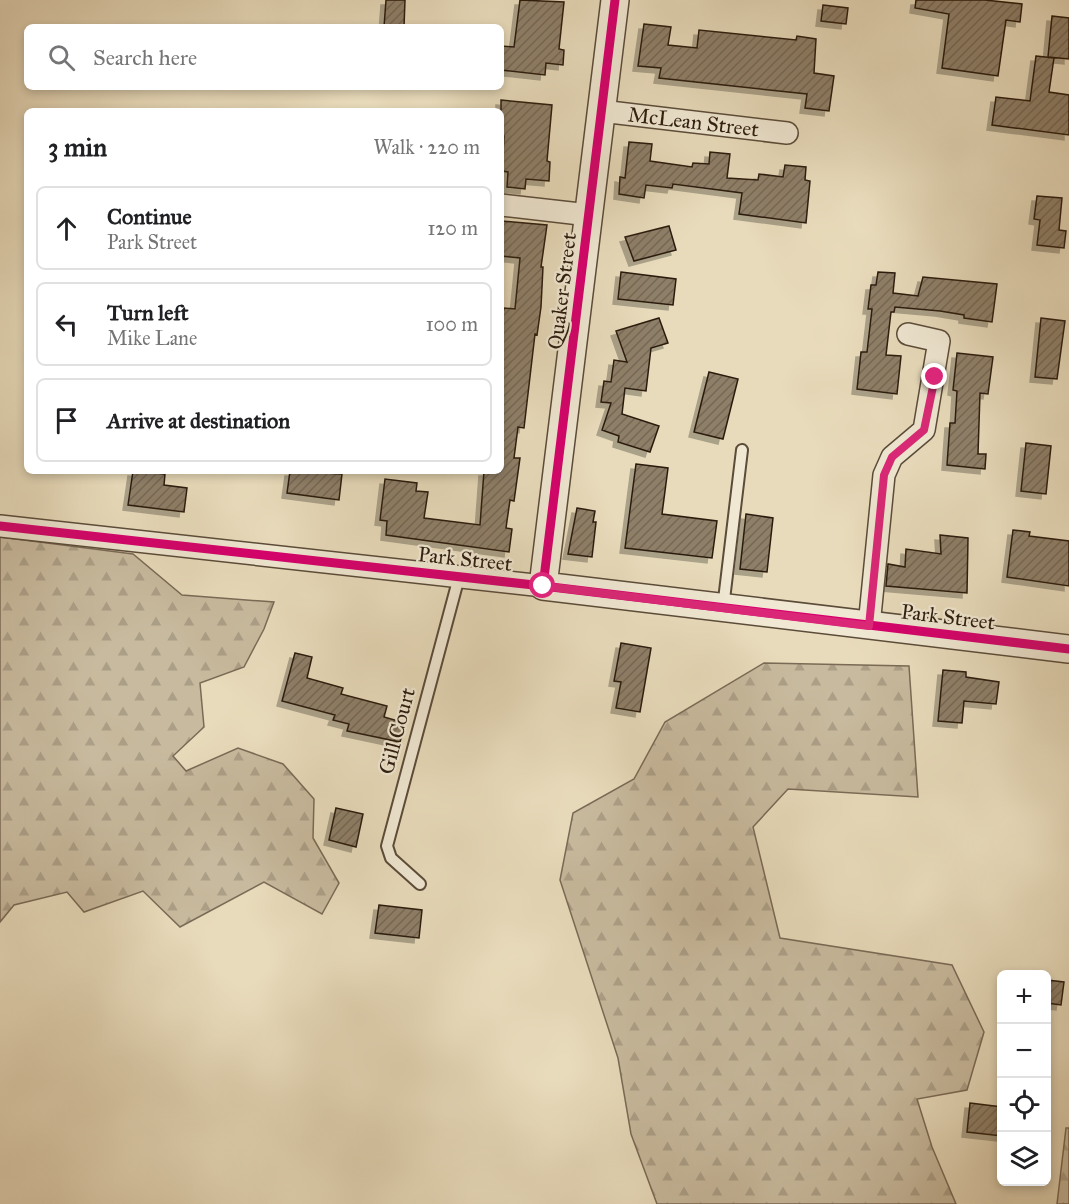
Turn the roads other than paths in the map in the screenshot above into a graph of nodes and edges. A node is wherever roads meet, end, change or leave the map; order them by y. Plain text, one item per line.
1 (615, 0) edge
2 (601, 111) junction
3 (787, 133) dead end
4 (504, 205) edge
5 (589, 215) junction
6 (908, 334) dead end
7 (742, 450) dead end
8 (0, 526) edge
9 (459, 577) junction
10 (543, 586) junction
11 (723, 608) junction
12 (869, 626) junction
13 (1069, 649) edge
14 (420, 884) dead end

1 - 2 street, Quaker Street
2 - 3 street, McLean Street
2 - 5 street, Quaker Street
4 - 5 street
5 - 10 street, Quaker Street
6 - 12 street
7 - 11 lane
8 - 9 street, Park Street
9 - 10 street, Park Street
9 - 14 lane, Gill Court
10 - 11 street, Park Street
11 - 12 street, Park Street
12 - 13 street, Park Street

